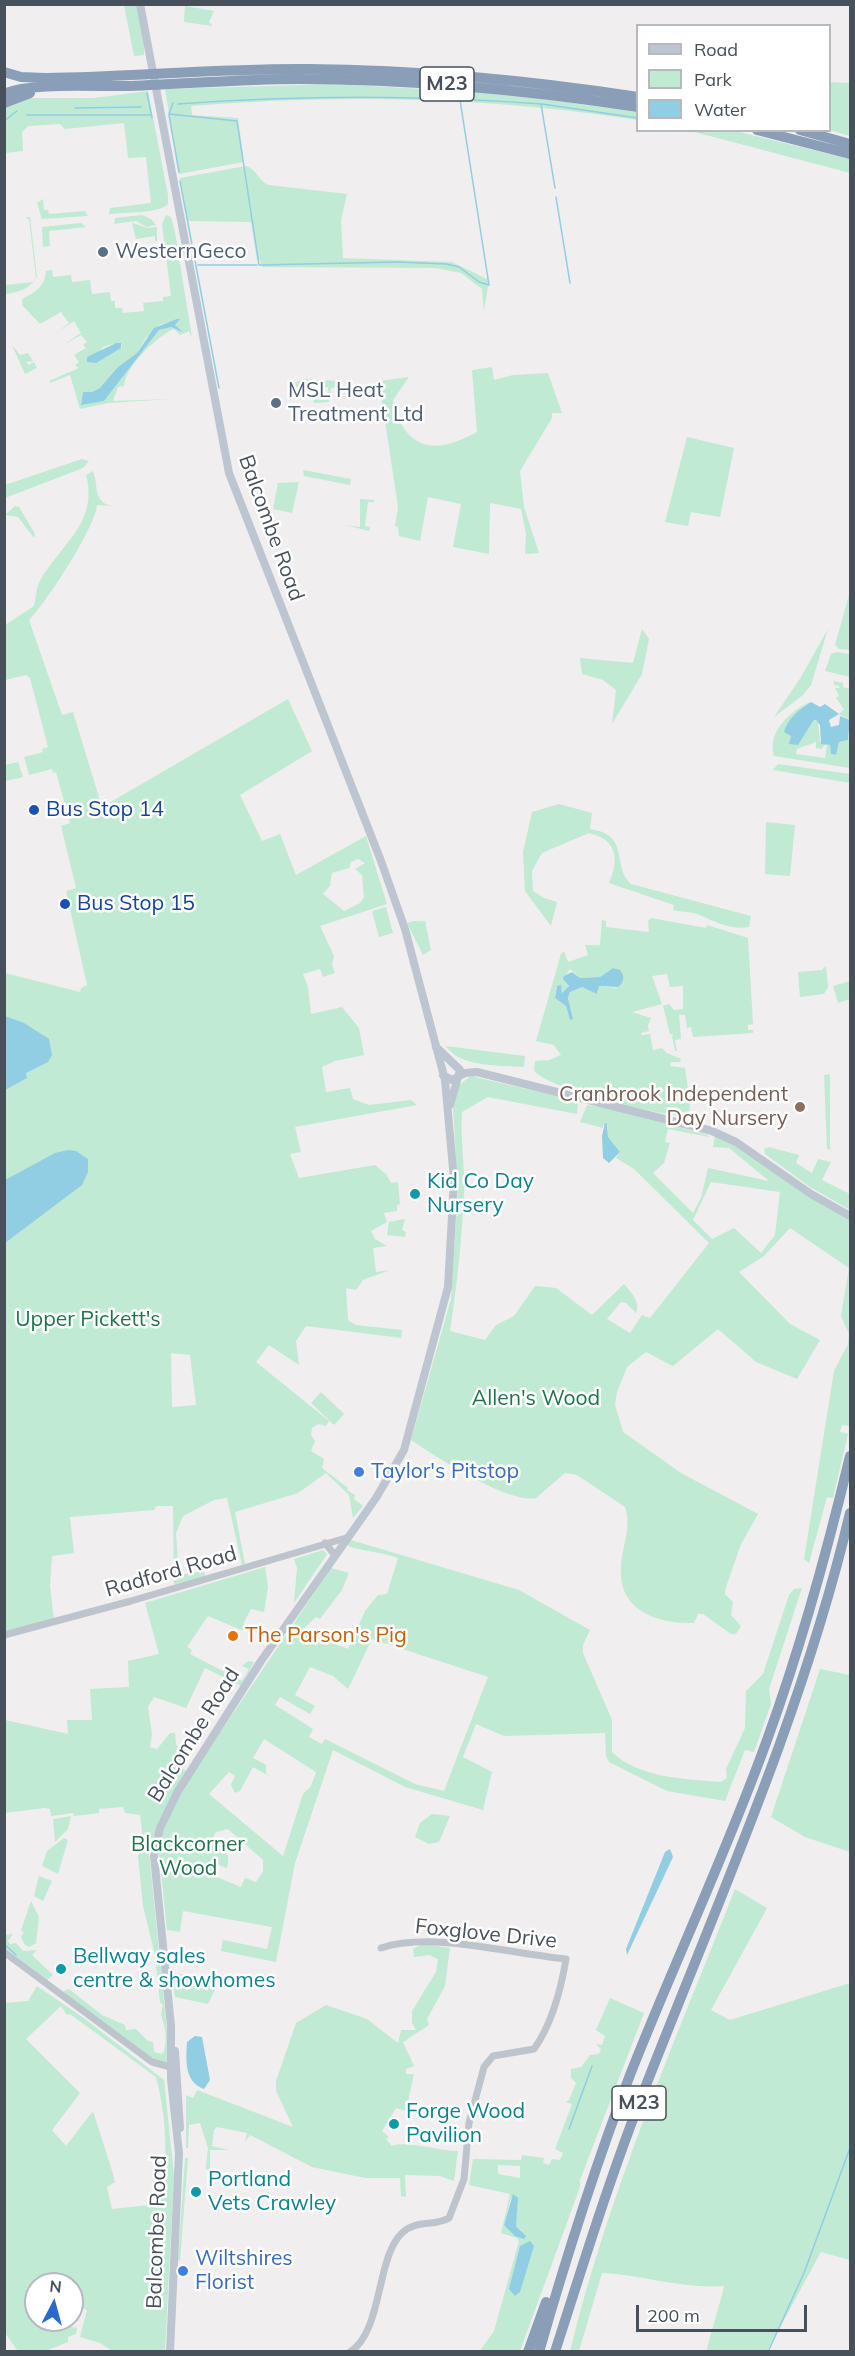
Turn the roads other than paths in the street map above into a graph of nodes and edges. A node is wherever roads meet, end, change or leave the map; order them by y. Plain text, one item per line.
1 (140, 4) edge
2 (4, 72) edge
3 (159, 79) junction
4 (140, 80) junction
5 (78, 88) junction
6 (4, 94) edge
7 (636, 97) edge
8 (4, 103) edge
9 (636, 107) edge
10 (765, 132) edge
11 (807, 132) edge
12 (850, 144) edge
13 (850, 154) edge
14 (435, 1046) junction
15 (454, 1063) junction
16 (443, 1073) junction
17 (491, 1074) junction
18 (458, 1077) junction
19 (448, 1114) junction
20 (850, 1216) edge
21 (850, 1456) edge
22 (850, 1514) edge
23 (346, 1538) junction
24 (325, 1543) junction
25 (334, 1554) junction
26 (4, 1635) edge
27 (381, 1948) dead end
28 (4, 1952) edge
29 (174, 2071) junction
30 (561, 2275) junction
31 (170, 2352) edge
32 (351, 2352) edge
33 (528, 2352) edge
34 (539, 2352) edge
35 (557, 2352) edge

1 - 14 main road, Balcombe Road
2 - 4 highway, M23
3 - 4 highway, M23
3 - 7 highway, M23
3 - 9 highway, M23
4 - 5 highway, M23
5 - 6 highway, M23
5 - 8 highway, M23
10 - 13 highway
11 - 12 highway
14 - 15 main road
14 - 16 main road, Balcombe Road
15 - 16 main road
15 - 17 main road
15 - 18 main road
16 - 18 main road
16 - 19 main road, Balcombe Road
17 - 18 main road
17 - 20 main road
18 - 19 main road, Balcombe Road
19 - 23 main road, Balcombe Road
21 - 30 highway, M23
22 - 35 highway, M23
23 - 24 street, Radford Road
23 - 25 main road, Balcombe Road
24 - 25 street
24 - 26 street, Radford Road
25 - 29 main road, Balcombe Road
27 - 32 street, Foxglove Drive
28 - 29 street
29 - 31 main road, Balcombe Road
30 - 33 highway, M23
30 - 34 highway, M23

